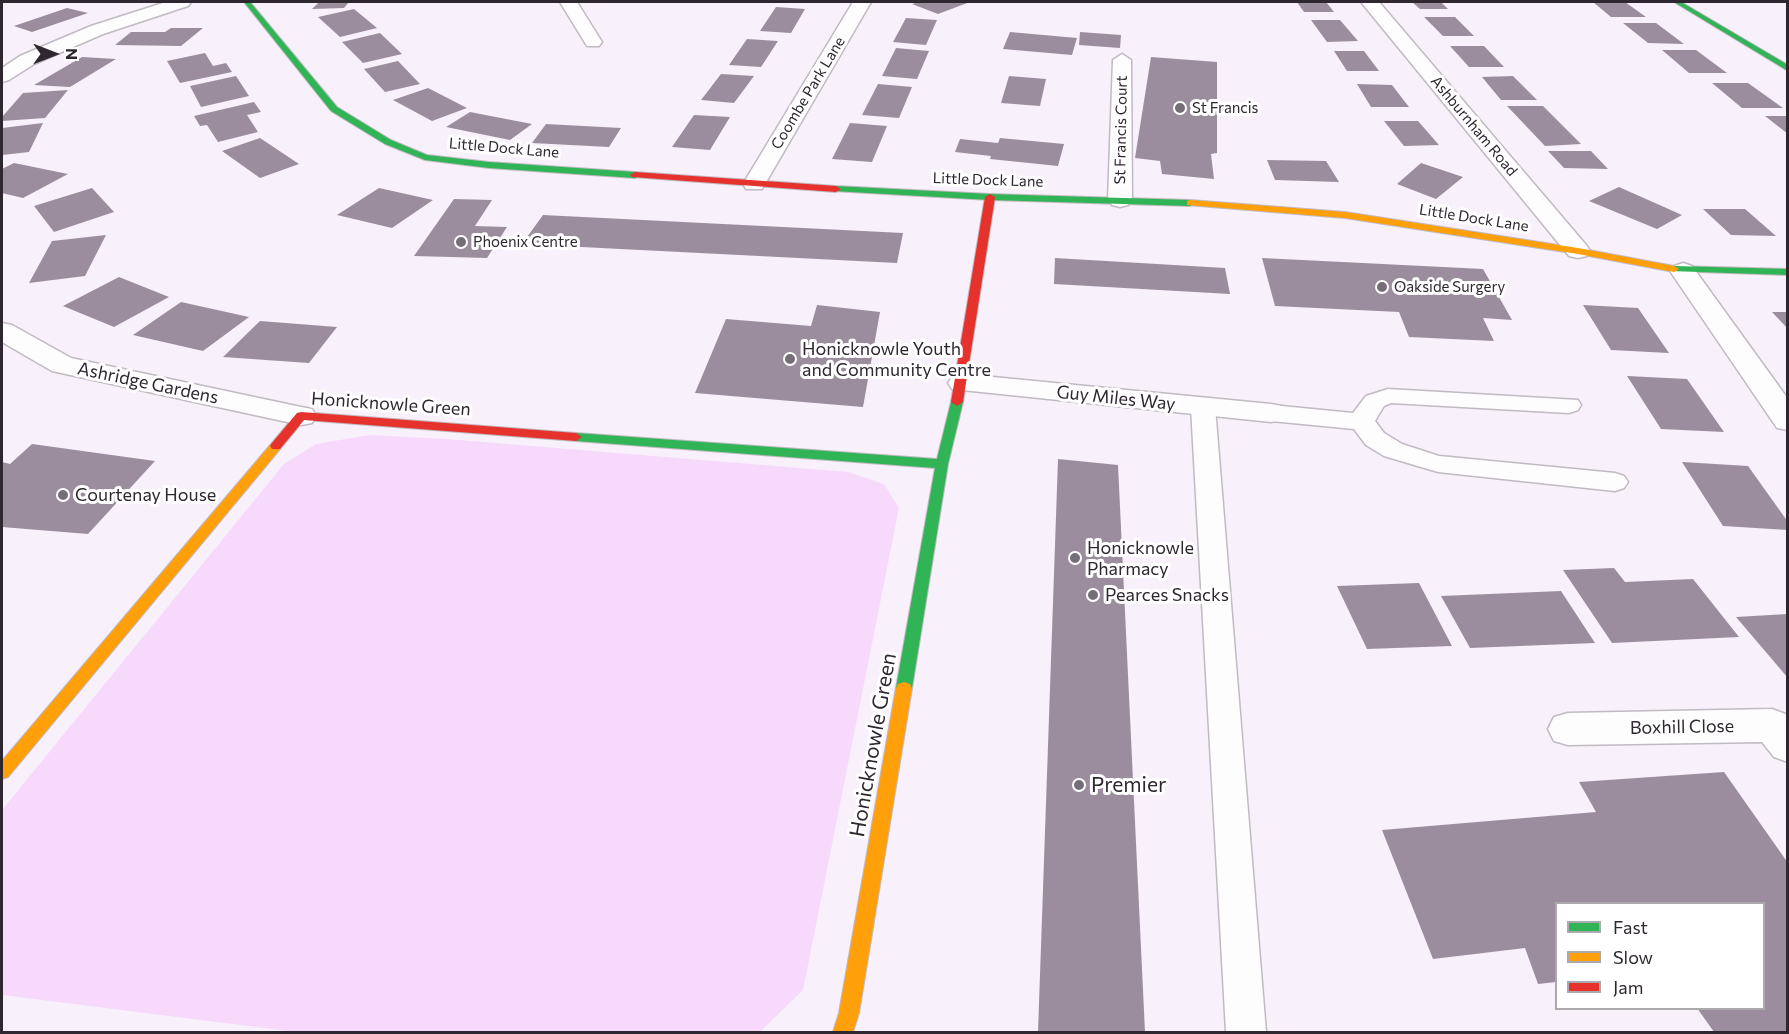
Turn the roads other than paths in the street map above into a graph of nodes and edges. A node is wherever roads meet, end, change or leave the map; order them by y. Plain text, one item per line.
1 (182, 2) edge
2 (247, 2) edge
3 (569, 2) edge
4 (862, 2) edge
5 (1370, 2) edge
6 (1677, 2) edge
7 (593, 42) dead end
8 (1122, 60) dead end
9 (1788, 69) edge
10 (2, 76) edge
11 (754, 184) junction
12 (990, 197) junction
13 (1120, 200) junction
14 (1578, 251) junction
15 (1683, 271) junction
16 (1788, 272) edge
17 (2, 331) edge
18 (962, 383) junction
19 (1569, 405) dead end
20 (1203, 406) junction
21 (1270, 413) joint
22 (301, 416) junction
23 (1788, 421) edge
24 (1362, 422) junction
25 (942, 464) junction
26 (1615, 482) dead end
27 (1568, 729) dead end
28 (1788, 745) edge
29 (2, 772) edge
30 (843, 1032) edge
31 (1246, 1032) edge

1 - 10 street
2 - 11 street, Little Dock Lane
3 - 7 street
4 - 11 street, Coombe Park Lane
5 - 14 street, Ashburnham Road
6 - 9 street
8 - 13 street, St Francis Court
11 - 12 street, Little Dock Lane
12 - 13 street, Little Dock Lane
12 - 18 street, Honicknowle Green
13 - 14 street, Little Dock Lane
14 - 15 street, Little Dock Lane
15 - 16 street, Little Dock Lane
15 - 23 street
17 - 22 street, Ashridge Gardens
18 - 20 street, Guy Miles Way
18 - 25 street, Honicknowle Green
19 - 24 lane
20 - 21 street, Guy Miles Way
20 - 31 lane
21 - 24 lane
22 - 25 street, Honicknowle Green
22 - 29 street, Honicknowle Green
24 - 26 lane
25 - 30 street, Honicknowle Green
27 - 28 street, Boxhill Close

